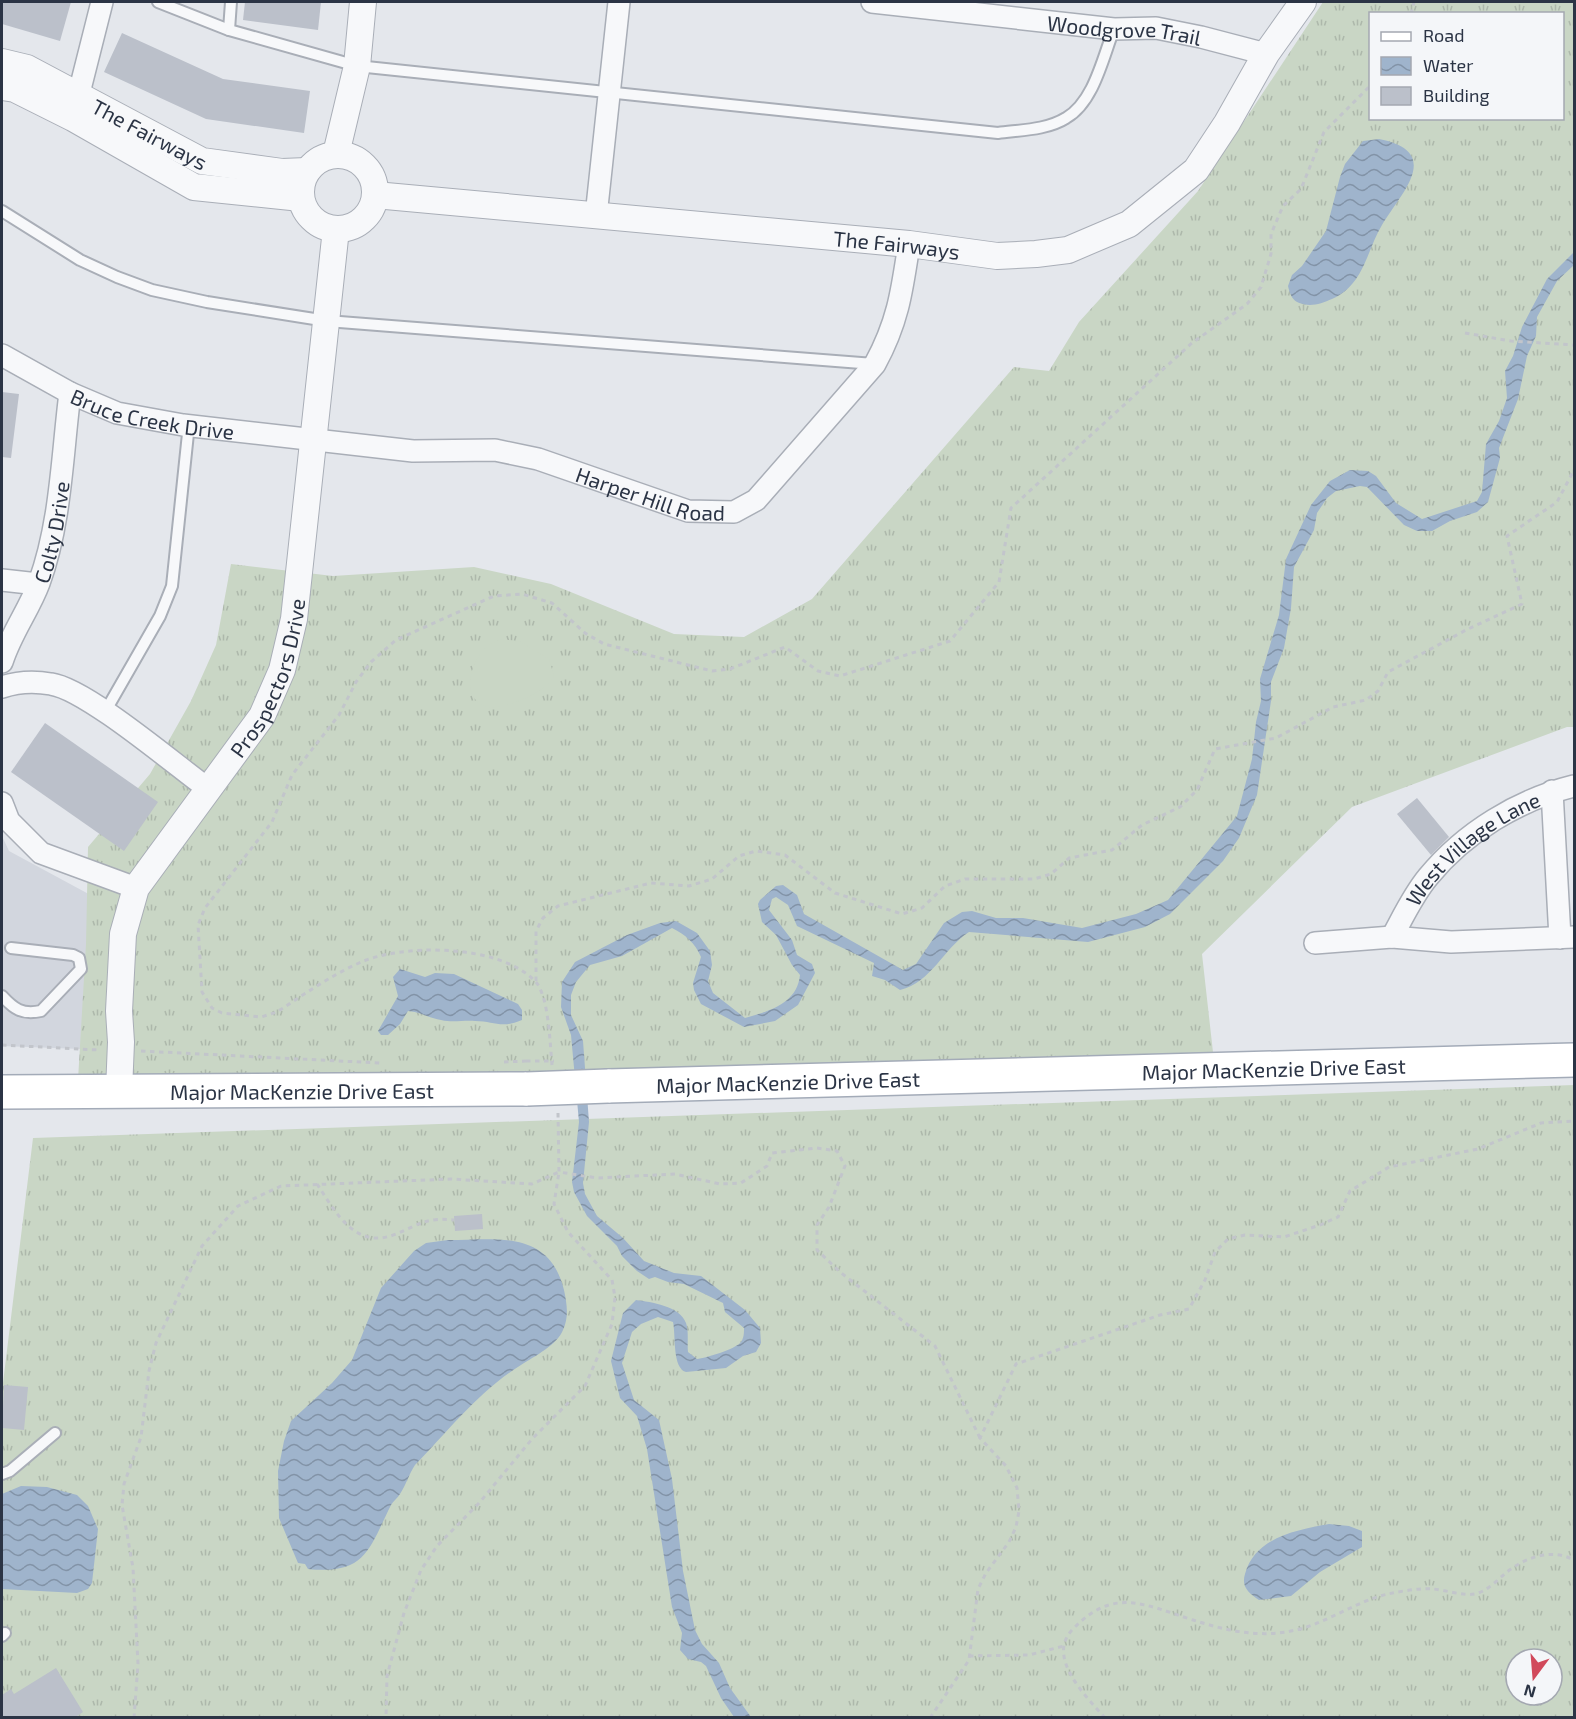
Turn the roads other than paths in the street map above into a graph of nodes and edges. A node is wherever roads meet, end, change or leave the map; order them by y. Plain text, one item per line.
1 (102, 2) edge
2 (158, 2) edge
3 (231, 2) edge
4 (363, 2) edge
5 (619, 2) edge
6 (872, 2) edge
7 (1303, 2) edge
8 (1114, 29) junction
9 (229, 30) junction
10 (1266, 54) junction
11 (2, 62) edge
12 (357, 66) junction
13 (2, 87) edge
14 (608, 94) junction
15 (76, 107) junction
16 (336, 154) junction
17 (307, 171) junction
18 (375, 195) junction
19 (301, 198) junction
20 (2, 211) edge
21 (596, 216) junction
22 (336, 229) junction
23 (909, 244) junction
24 (327, 321) junction
25 (2, 355) edge
26 (875, 364) junction
27 (70, 393) junction
28 (189, 424) junction
29 (313, 441) junction
30 (2, 580) edge
31 (38, 584) junction
32 (2, 662) edge
33 (2, 687) edge
34 (105, 712) junction
35 (1575, 786) edge
36 (207, 788) junction
37 (1552, 791) junction
38 (2, 803) edge
39 (136, 888) junction
40 (1392, 937) junction
41 (1568, 938) edge
42 (1315, 943) dead end
43 (11, 948) dead end
44 (2, 996) edge
45 (1575, 1060) edge
46 (119, 1091) junction
47 (2, 1092) edge
48 (55, 1433) dead end
49 (2, 1474) edge

1 - 15 street
2 - 9 lane
3 - 9 lane
4 - 12 street
5 - 14 street
6 - 8 street, Woodgrove Trail
7 - 10 street, The Fairways
8 - 10 street, Woodgrove Trail
8 - 14 lane
9 - 12 lane
10 - 23 street, The Fairways
11 - 15 street, The Fairways
12 - 14 lane
12 - 16 street
13 - 15 street, The Fairways
14 - 21 street
15 - 17 street, The Fairways
15 - 19 street, The Fairways
16 - 17 street
16 - 18 street
17 - 19 street
18 - 21 street, The Fairways
18 - 22 street
19 - 22 street
20 - 24 lane
21 - 23 street, The Fairways
22 - 24 street, Prospectors Drive
23 - 26 street, Harper Hill Road
24 - 26 lane
24 - 29 street, Prospectors Drive
25 - 27 street, Bruce Creek Drive
26 - 29 street, Harper Hill Road
27 - 28 street, Bruce Creek Drive
27 - 31 street, Colty Drive
28 - 29 street, Bruce Creek Drive
28 - 34 lane
29 - 36 street, Prospectors Drive
30 - 31 street
31 - 32 street, Colty Drive
33 - 34 street
34 - 36 street
35 - 37 street, West Village Lane
36 - 39 street, Prospectors Drive
37 - 40 street, West Village Lane
37 - 41 street
38 - 39 street
39 - 46 street, Prospectors Drive
40 - 41 street
40 - 42 street
43 - 44 lane
45 - 46 main road, Major MacKenzie Drive East, bridge
46 - 47 main road, Major MacKenzie Drive East
48 - 49 lane

